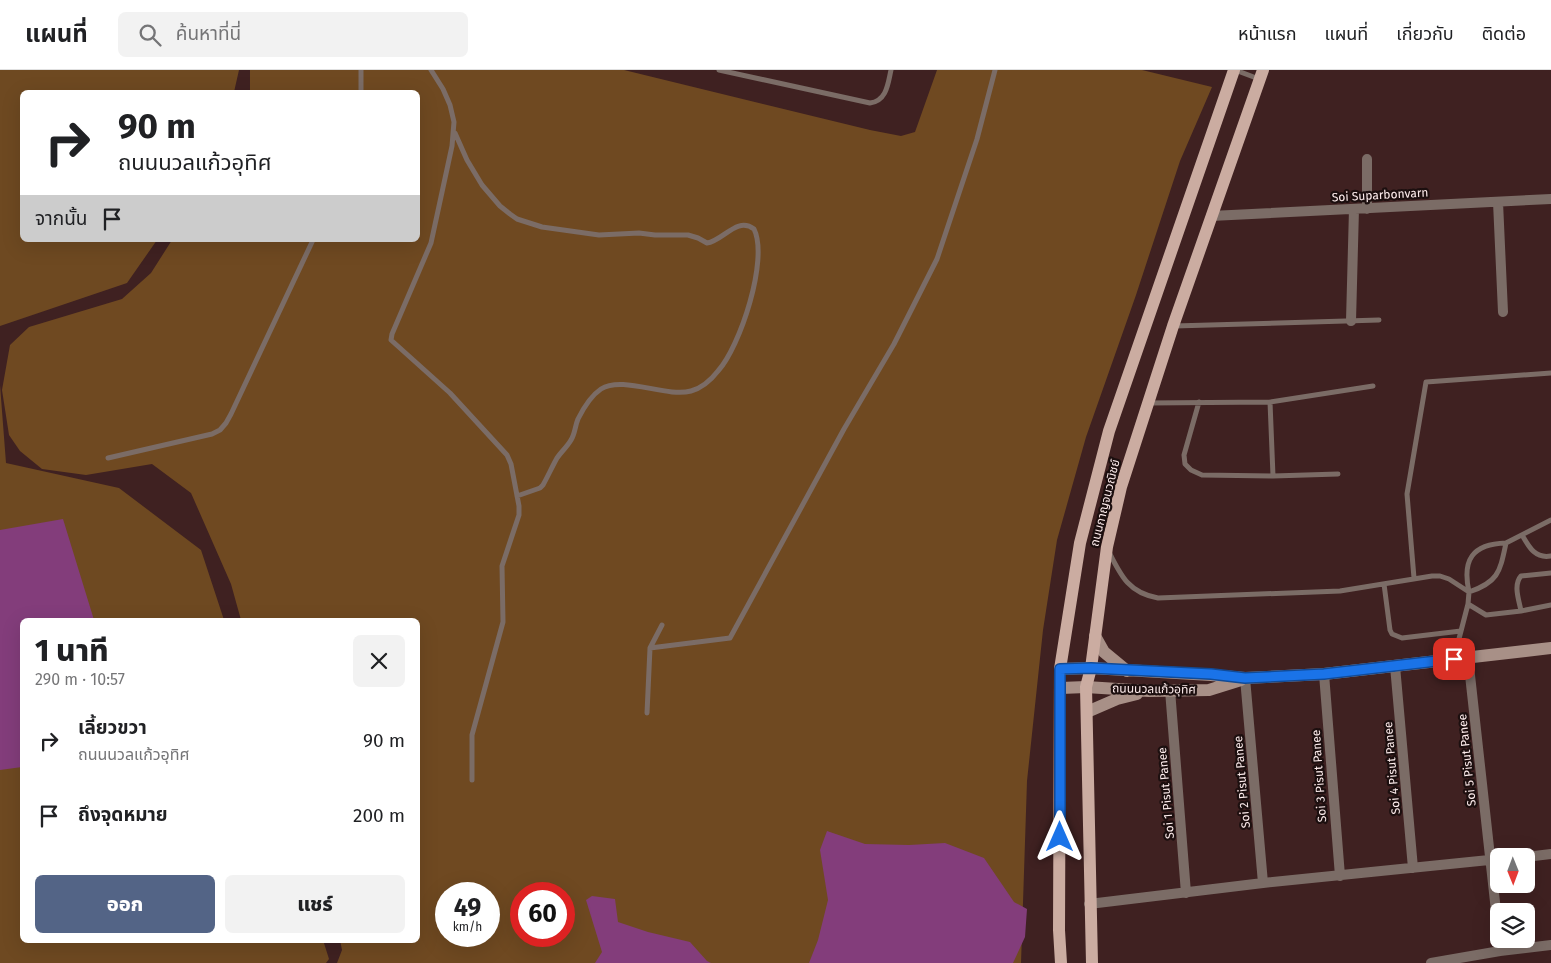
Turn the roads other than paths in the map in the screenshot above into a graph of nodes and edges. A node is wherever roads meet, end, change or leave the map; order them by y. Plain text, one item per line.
1 (361, 70) edge
2 (431, 70) edge
3 (719, 70) edge
4 (891, 70) edge
5 (996, 70) edge
6 (1235, 70) edge
7 (1261, 75) edge
8 (361, 90) edge
9 (454, 130) junction
10 (1367, 159) dead end
11 (1551, 199) edge
12 (1498, 202) junction
13 (1367, 208) junction
14 (1354, 209) junction
15 (1211, 216) junction
16 (312, 242) edge
17 (1503, 312) dead end
18 (1379, 320) dead end
19 (1351, 321) junction
20 (1173, 326) junction
21 (1551, 373) edge
22 (1373, 386) dead end
23 (1148, 402) junction
24 (1199, 402) junction
25 (1270, 402) junction
26 (108, 458) dead end
27 (1338, 474) dead end
28 (1273, 476) junction
29 (517, 496) junction
30 (1551, 520) edge
31 (1522, 535) junction
32 (1506, 543) junction
33 (1106, 547) junction
34 (1551, 556) edge
35 (1551, 573) edge
36 (1414, 578) junction
37 (1384, 584) junction
38 (1469, 592) junction
39 (1468, 604) junction
40 (1551, 605) edge
41 (1521, 611) junction
42 (662, 625) dead end
43 (1461, 631) junction
44 (1095, 636) junction
45 (650, 648) junction
46 (1551, 648) edge
47 (1468, 657) junction
48 (1454, 659) junction
49 (1395, 666) junction
50 (1091, 668) junction
51 (1060, 669) junction
52 (1127, 671) junction
53 (1324, 674) junction
54 (1245, 678) junction
55 (1086, 687) junction
56 (1061, 688) junction
57 (1170, 690) junction
58 (1149, 691) junction
59 (1087, 712) junction
60 (647, 714) dead end
61 (472, 780) dead end
62 (1492, 848) edge
63 (1551, 854) edge
64 (1535, 856) edge
65 (1490, 860) edge
66 (1413, 868) junction
67 (1340, 876) junction
68 (1263, 883) junction
69 (1186, 893) junction
70 (1090, 904) junction
71 (1551, 945) edge
72 (1500, 948) edge
73 (1500, 951) junction
74 (1061, 963) edge
75 (1092, 963) edge
76 (1431, 963) edge

1 - 8 lane
2 - 9 lane
3 - 4 lane
5 - 45 lane
6 - 7 lane
6 - 51 main road, ถนนกาญจนวณิชย์
7 - 15 main road, ถนนกาญจนวณิชย์
9 - 29 lane
9 - 29 lane
10 - 13 street
11 - 12 street, Soi Suparbonvarn
12 - 13 street, Soi Suparbonvarn
12 - 17 street
13 - 14 street, Soi Suparbonvarn
14 - 15 street, Soi Suparbonvarn
14 - 19 street
15 - 20 main road, ถนนกาญจนวณิชย์
16 - 26 lane
18 - 19 lane
19 - 20 lane
20 - 23 main road, ถนนกาญจนวณิชย์
21 - 36 lane
22 - 25 lane
23 - 24 lane
23 - 33 main road, ถนนกาญจนวณิชย์
24 - 25 lane
24 - 28 lane
25 - 28 lane
27 - 28 lane
29 - 61 lane
30 - 31 lane
31 - 32 lane
31 - 34 lane
32 - 38 lane
32 - 38 lane
33 - 37 lane
33 - 44 main road, ถนนกาญจนวณิชย์
35 - 41 lane
36 - 37 lane
36 - 38 lane
37 - 43 lane
38 - 39 lane
39 - 41 lane
39 - 43 lane
40 - 41 lane
42 - 45 lane
43 - 48 lane
44 - 50 main road, ถนนกาญจนวณิชย์
44 - 52 street
45 - 60 lane
46 - 47 street, ถนนนวลแก้วอุทิศ
47 - 48 street, ถนนนวลแก้วอุทิศ
47 - 62 street, Soi 5 Pisut Panee
48 - 49 street, ถนนนวลแก้วอุทิศ
49 - 53 street, ถนนนวลแก้วอุทิศ
49 - 66 street, Soi 4 Pisut Panee
50 - 51 street, ถนนนวลแก้วอุทิศ
50 - 52 street, ถนนนวลแก้วอุทิศ
50 - 55 main road, ถนนกาญจนวณิชย์
51 - 56 main road, ถนนกาญจนวณิชย์
52 - 54 street, ถนนนวลแก้วอุทิศ
53 - 54 street, ถนนนวลแก้วอุทิศ
53 - 67 street, Soi 3 Pisut Panee
54 - 57 street, ถนนนวลแก้วอุทิศ
54 - 68 street, Soi 2 Pisut Panee
55 - 56 street, ถนนนวลแก้วอุทิศ
55 - 58 street, ถนนนวลแก้วอุทิศ
55 - 59 main road, ถนนกาญจนวณิชย์
56 - 74 main road, ถนนกาญจนวณิชย์
57 - 58 street, ถนนนวลแก้วอุทิศ
57 - 69 street, Soi 1 Pisut Panee
58 - 59 street
59 - 70 main road, ถนนกาญจนวณิชย์
63 - 64 street
65 - 66 street
66 - 67 street
67 - 68 street
68 - 69 street
69 - 70 street
70 - 75 main road, ถนนกาญจนวณิชย์
71 - 73 street
72 - 73 street, Soi 5 Pisut Panee
73 - 76 street

